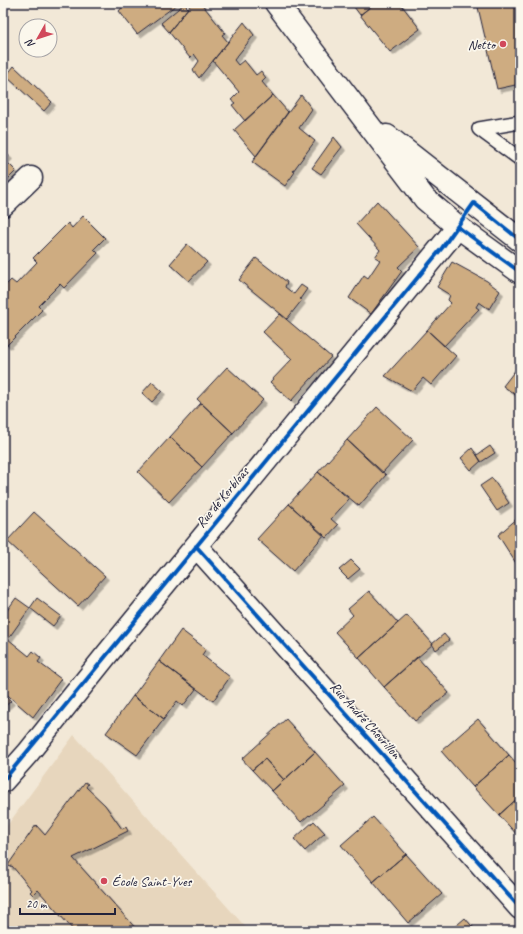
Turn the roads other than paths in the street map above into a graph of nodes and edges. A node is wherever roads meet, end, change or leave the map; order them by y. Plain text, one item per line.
1 (276, 3) edge
2 (366, 121) junction
3 (520, 122) edge
4 (520, 159) edge
5 (31, 178) dead end
6 (3, 205) edge
7 (458, 227) junction
8 (520, 240) edge
9 (520, 272) edge
10 (196, 546) junction
11 (3, 781) edge
12 (520, 908) edge

1 - 2 street
2 - 7 street
2 - 8 street
3 - 4 lane
5 - 6 street
7 - 9 street
7 - 10 street, Rue de Kerbloas
10 - 11 street, Rue de Kerbloas
10 - 12 street, Rue André Chevrillon

